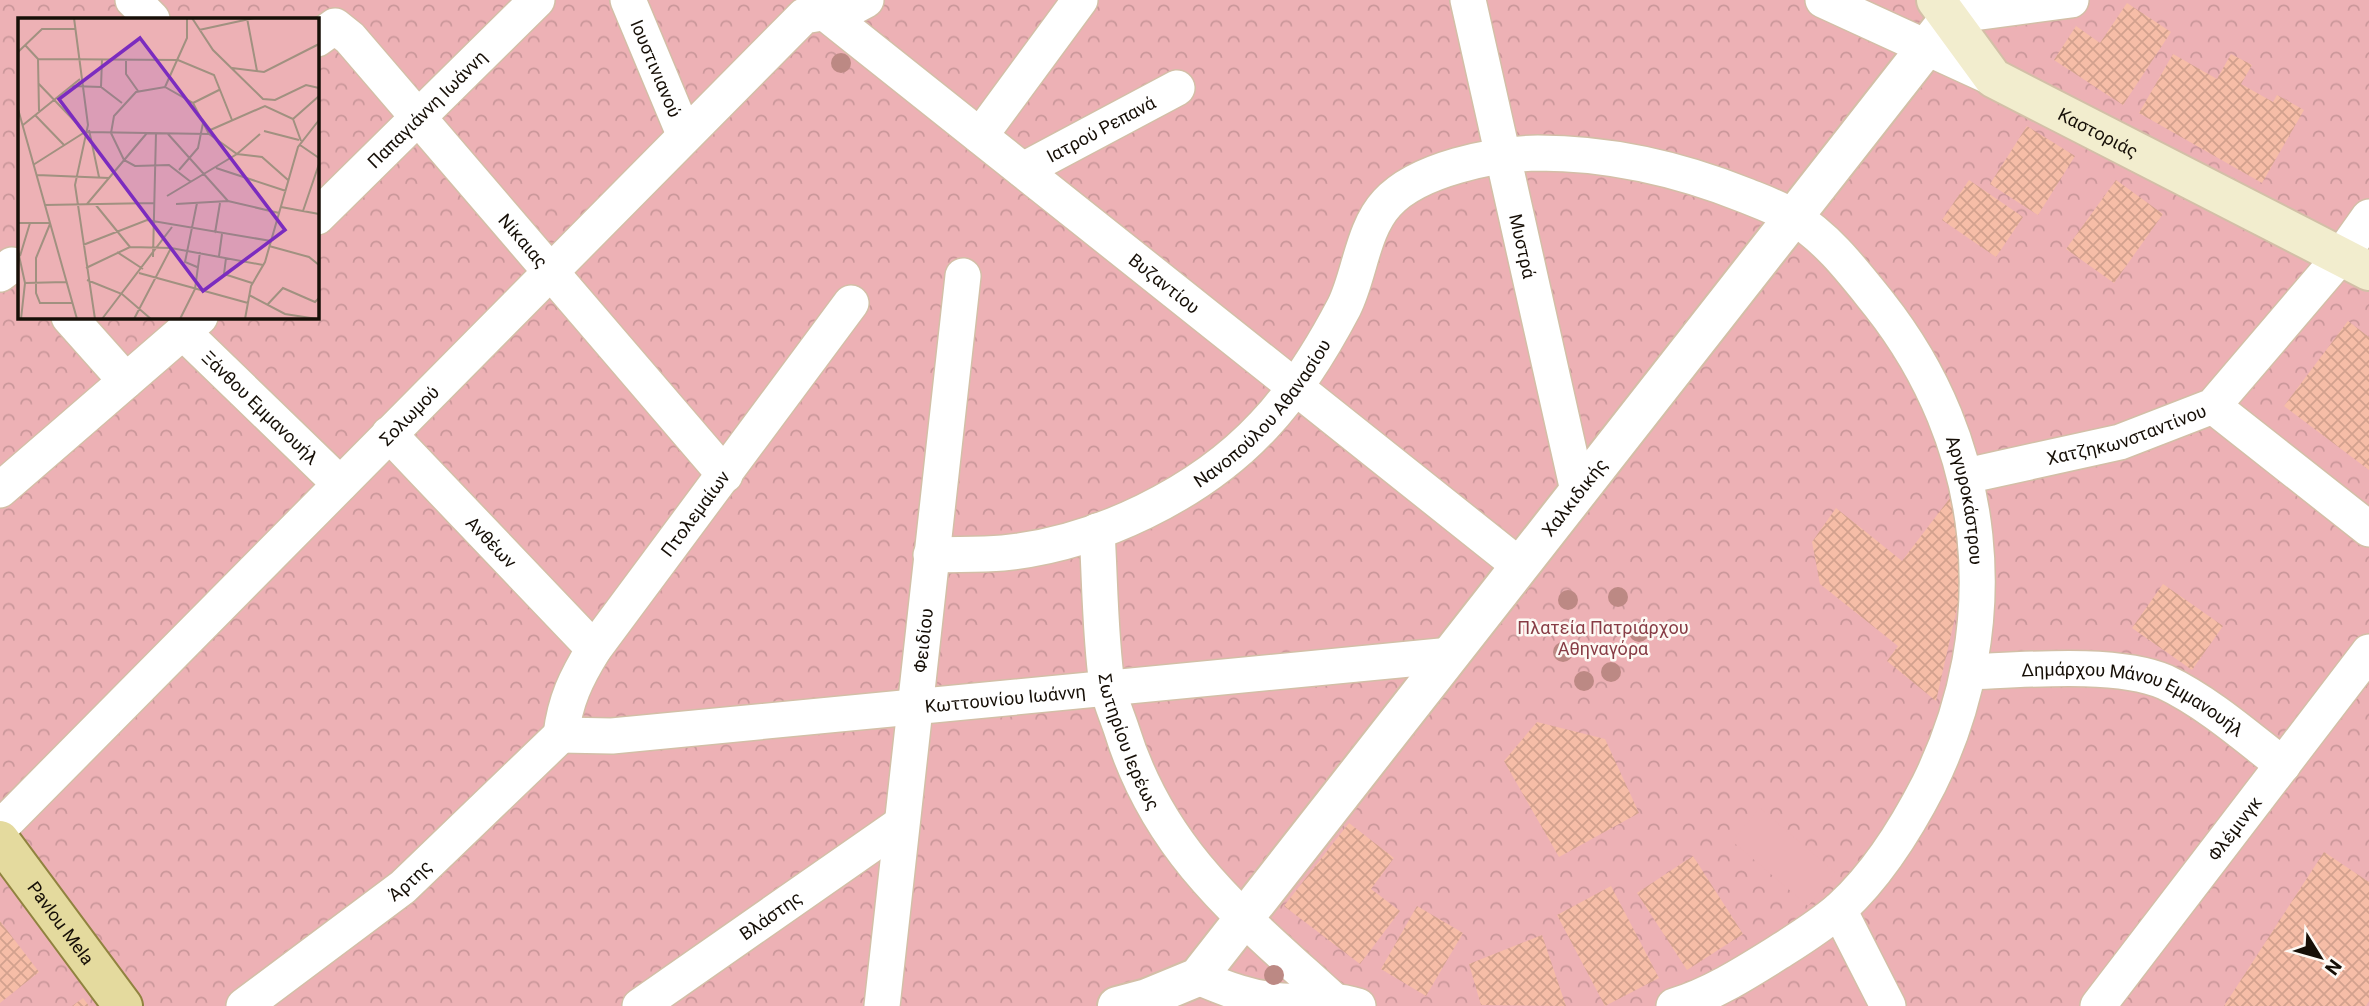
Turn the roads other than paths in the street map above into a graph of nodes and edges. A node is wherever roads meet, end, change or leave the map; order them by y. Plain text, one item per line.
1 (133, 0) edge
2 (628, 0) edge
3 (866, 0) edge
4 (1080, 0) edge
5 (1468, 0) edge
6 (1823, 0) edge
7 (2071, 0) edge
8 (531, 3) edge
9 (816, 5) edge
10 (1946, 5) edge
11 (151, 18) edge
12 (318, 38) edge
13 (1926, 47) junction
14 (1993, 78) junction
15 (1177, 89) dead end
16 (418, 118) junction
17 (684, 134) junction
18 (980, 136) junction
19 (1503, 154) junction
20 (1023, 170) junction
21 (321, 204) edge
22 (1793, 217) junction
23 (2369, 217) edge
24 (2355, 263) edge
25 (18, 266) edge
26 (550, 270) junction
27 (0, 274) edge
28 (963, 276) dead end
29 (852, 303) dead end
30 (70, 318) edge
31 (192, 324) edge
32 (126, 382) junction
33 (1294, 386) junction
34 (2213, 406) junction
35 (389, 433) junction
36 (725, 475) junction
37 (1966, 476) junction
38 (340, 484) junction
39 (0, 490) edge
40 (1578, 491) junction
41 (2369, 528) edge
42 (1097, 531) junction
43 (931, 555) junction
44 (1520, 566) junction
45 (594, 649) junction
46 (2369, 652) edge
47 (1451, 655) junction
48 (1968, 672) junction
49 (1108, 687) junction
50 (913, 705) junction
51 (561, 735) junction
52 (2283, 765) junction
53 (901, 824) junction
54 (0, 828) edge
55 (0, 840) edge
56 (1839, 910) junction
57 (1243, 920) junction
58 (1220, 992) edge
59 (1345, 1002) edge
60 (123, 1006) edge
61 (244, 1006) edge
62 (640, 1006) edge
63 (882, 1006) edge
64 (1117, 1006) edge
65 (1674, 1006) edge
66 (1888, 1006) edge
67 (2098, 1006) edge

1 - 11 street
2 - 17 street, Ιουστινιανού
3 - 9 street, Σολωμού
4 - 18 street
5 - 19 street, Μυστρά
6 - 13 street, Καστοριάς
7 - 10 street
8 - 16 street, Παπαγιάννη Ιωάννη
9 - 17 street, Σολωμού
9 - 18 street, Βυζαντίου
10 - 13 street, Χαλκιδικής
10 - 14 main road
12 - 16 street, Νίκαιας
13 - 14 street, Καστοριάς
13 - 22 street, Χαλκιδικής
14 - 24 main road, Καστοριάς
15 - 20 street, Ιατρού Ρεπανά
16 - 21 street, Παπαγιάννη Ιωάννη
16 - 26 street, Νίκαιας
17 - 26 street, Σολωμού
18 - 20 street, Βυζαντίου
19 - 22 street, Αργυροκάστρου
19 - 33 street, Νανοπούλου Αθανασίου
19 - 40 street, Μυστρά
20 - 33 street, Βυζαντίου
22 - 37 street, Αργυροκάστρου
22 - 40 street, Χαλκιδικής
23 - 24 street, Χατζηκωνσταντίνου
24 - 34 street, Χατζηκωνσταντίνου
25 - 27 street
26 - 35 street, Σολωμού
26 - 36 street, Νίκαιας
28 - 43 street, Φειδίου
29 - 36 street, Πτολεμαίων
30 - 32 street
31 - 32 street
31 - 38 street, Ξάνθου Εμμανουήλ
32 - 39 street
33 - 42 street, Νανοπούλου Αθανασίου
33 - 44 street, Βυζαντίου
34 - 37 street, Χατζηκωνσταντίνου
34 - 41 street
35 - 38 street, Σολωμού
35 - 45 street, Ανθέων
36 - 45 street, Πτολεμαίων
37 - 48 street, Αργυροκάστρου
38 - 54 street, Σολωμού
40 - 44 street, Χαλκιδικής
42 - 43 street, Νανοπούλου Αθανασίου
42 - 49 street, Σωτηρίου Ιερέως
43 - 50 street, Φειδίου
44 - 47 street, Χαλκιδικής
45 - 51 street, Πτολεμαίων
46 - 52 street, Φλέμινγκ
47 - 49 street, Κωττουνίου Ιωάννη
47 - 57 street, Χαλκιδικής
48 - 52 street, Δημάρχου Μάνου Εμμανουήλ
48 - 56 street, Αργυροκάστρου
49 - 50 street, Κωττουνίου Ιωάννη
49 - 57 street, Σωτηρίου Ιερέως
50 - 51 street, Κωττουνίου Ιωάννη
50 - 53 street, Φειδίου
51 - 61 street, Άρτης
52 - 67 street, Φλέμινγκ
53 - 62 street, Βλάστης
53 - 63 street, Φειδίου
55 - 60 main road, Pavlou Mela
56 - 65 street, Αργυροκάστρου
56 - 66 street
57 - 58 street, Χαλκιδικής
57 - 59 street
58 - 59 street
58 - 64 street

